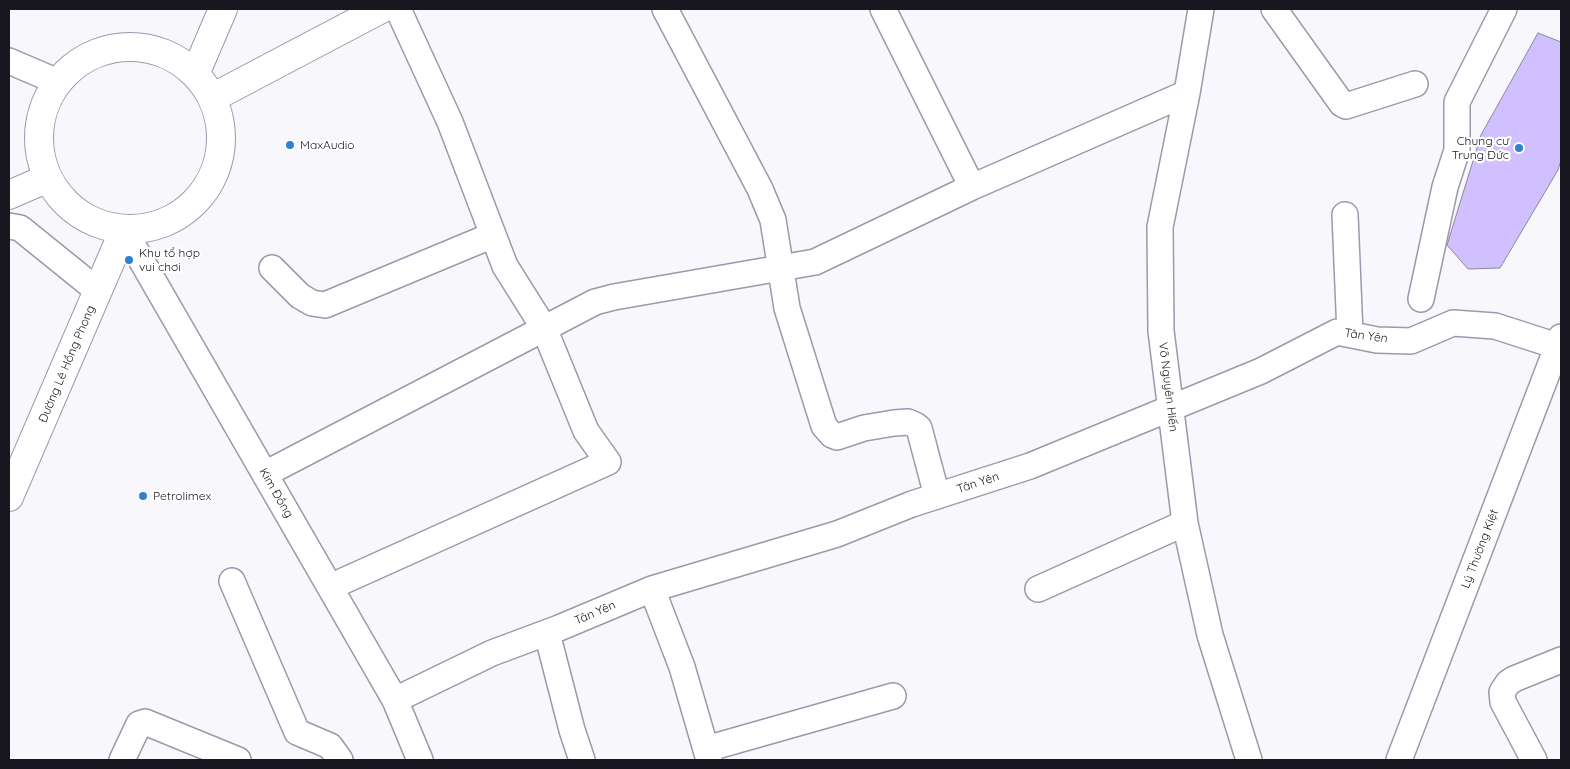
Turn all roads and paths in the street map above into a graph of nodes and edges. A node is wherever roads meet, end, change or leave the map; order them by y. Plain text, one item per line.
1 (223, 9) edge
2 (381, 9) edge
3 (398, 9) edge
4 (665, 9) edge
5 (883, 9) edge
6 (1200, 9) edge
7 (1274, 9) edge
8 (1504, 9) edge
9 (9, 61) edge
10 (196, 72) junction
11 (58, 82) junction
12 (1415, 84) dead end
13 (1187, 93) junction
14 (212, 98) junction
15 (48, 178) junction
16 (972, 186) junction
17 (9, 195) edge
18 (1345, 214) dead end
19 (9, 226) edge
20 (124, 230) junction
21 (493, 235) junction
22 (272, 268) dead end
23 (779, 268) junction
24 (98, 291) junction
25 (1421, 299) dead end
26 (544, 328) junction
27 (1350, 334) junction
28 (1560, 344) edge
29 (1171, 408) junction
30 (265, 474) junction
31 (937, 496) junction
32 (9, 497) edge
33 (1186, 523) junction
34 (232, 581) dead end
35 (330, 587) junction
36 (652, 589) junction
37 (1038, 589) dead end
38 (547, 633) junction
39 (1561, 660) edge
40 (893, 696) dead end
41 (395, 700) junction
42 (707, 755) edge
43 (122, 760) edge
44 (238, 760) edge
45 (340, 760) edge
46 (420, 760) edge
47 (582, 760) edge
48 (1249, 760) edge
49 (1399, 760) edge
50 (1534, 760) edge

1 - 10 main road
2 - 14 main road
3 - 21 street
4 - 23 street
5 - 16 street
6 - 13 street, Võ Nguyên Hiến
7 - 12 street
8 - 25 street
9 - 11 street
10 - 11 main road
10 - 14 main road
11 - 15 main road
13 - 16 street
13 - 29 street, Võ Nguyên Hiến
14 - 20 main road
15 - 17 main road
15 - 20 main road
16 - 23 street
18 - 27 street
19 - 24 street
20 - 24 main road, Đường Lê Hồng Phong
20 - 30 street, Kim Đồng
21 - 22 street
21 - 26 street
23 - 26 street
23 - 31 street
24 - 32 main road, Đường Lê Hồng Phong
26 - 30 street
26 - 35 street
27 - 28 street, Tân Yên
27 - 29 street, Tân Yên
28 - 49 street, Lý Thường Kiệt
29 - 31 street, Tân Yên
29 - 33 street, Võ Nguyên Hiến
30 - 35 street, Kim Đồng
31 - 36 street, Tân Yên
33 - 37 street
33 - 48 street, Võ Nguyên Hiến
34 - 45 street
35 - 41 street, Kim Đồng
36 - 38 street, Tân Yên
36 - 42 street
38 - 41 street, Tân Yên
38 - 47 street
39 - 50 street
40 - 42 street
41 - 46 street, Kim Đồng
43 - 44 street

